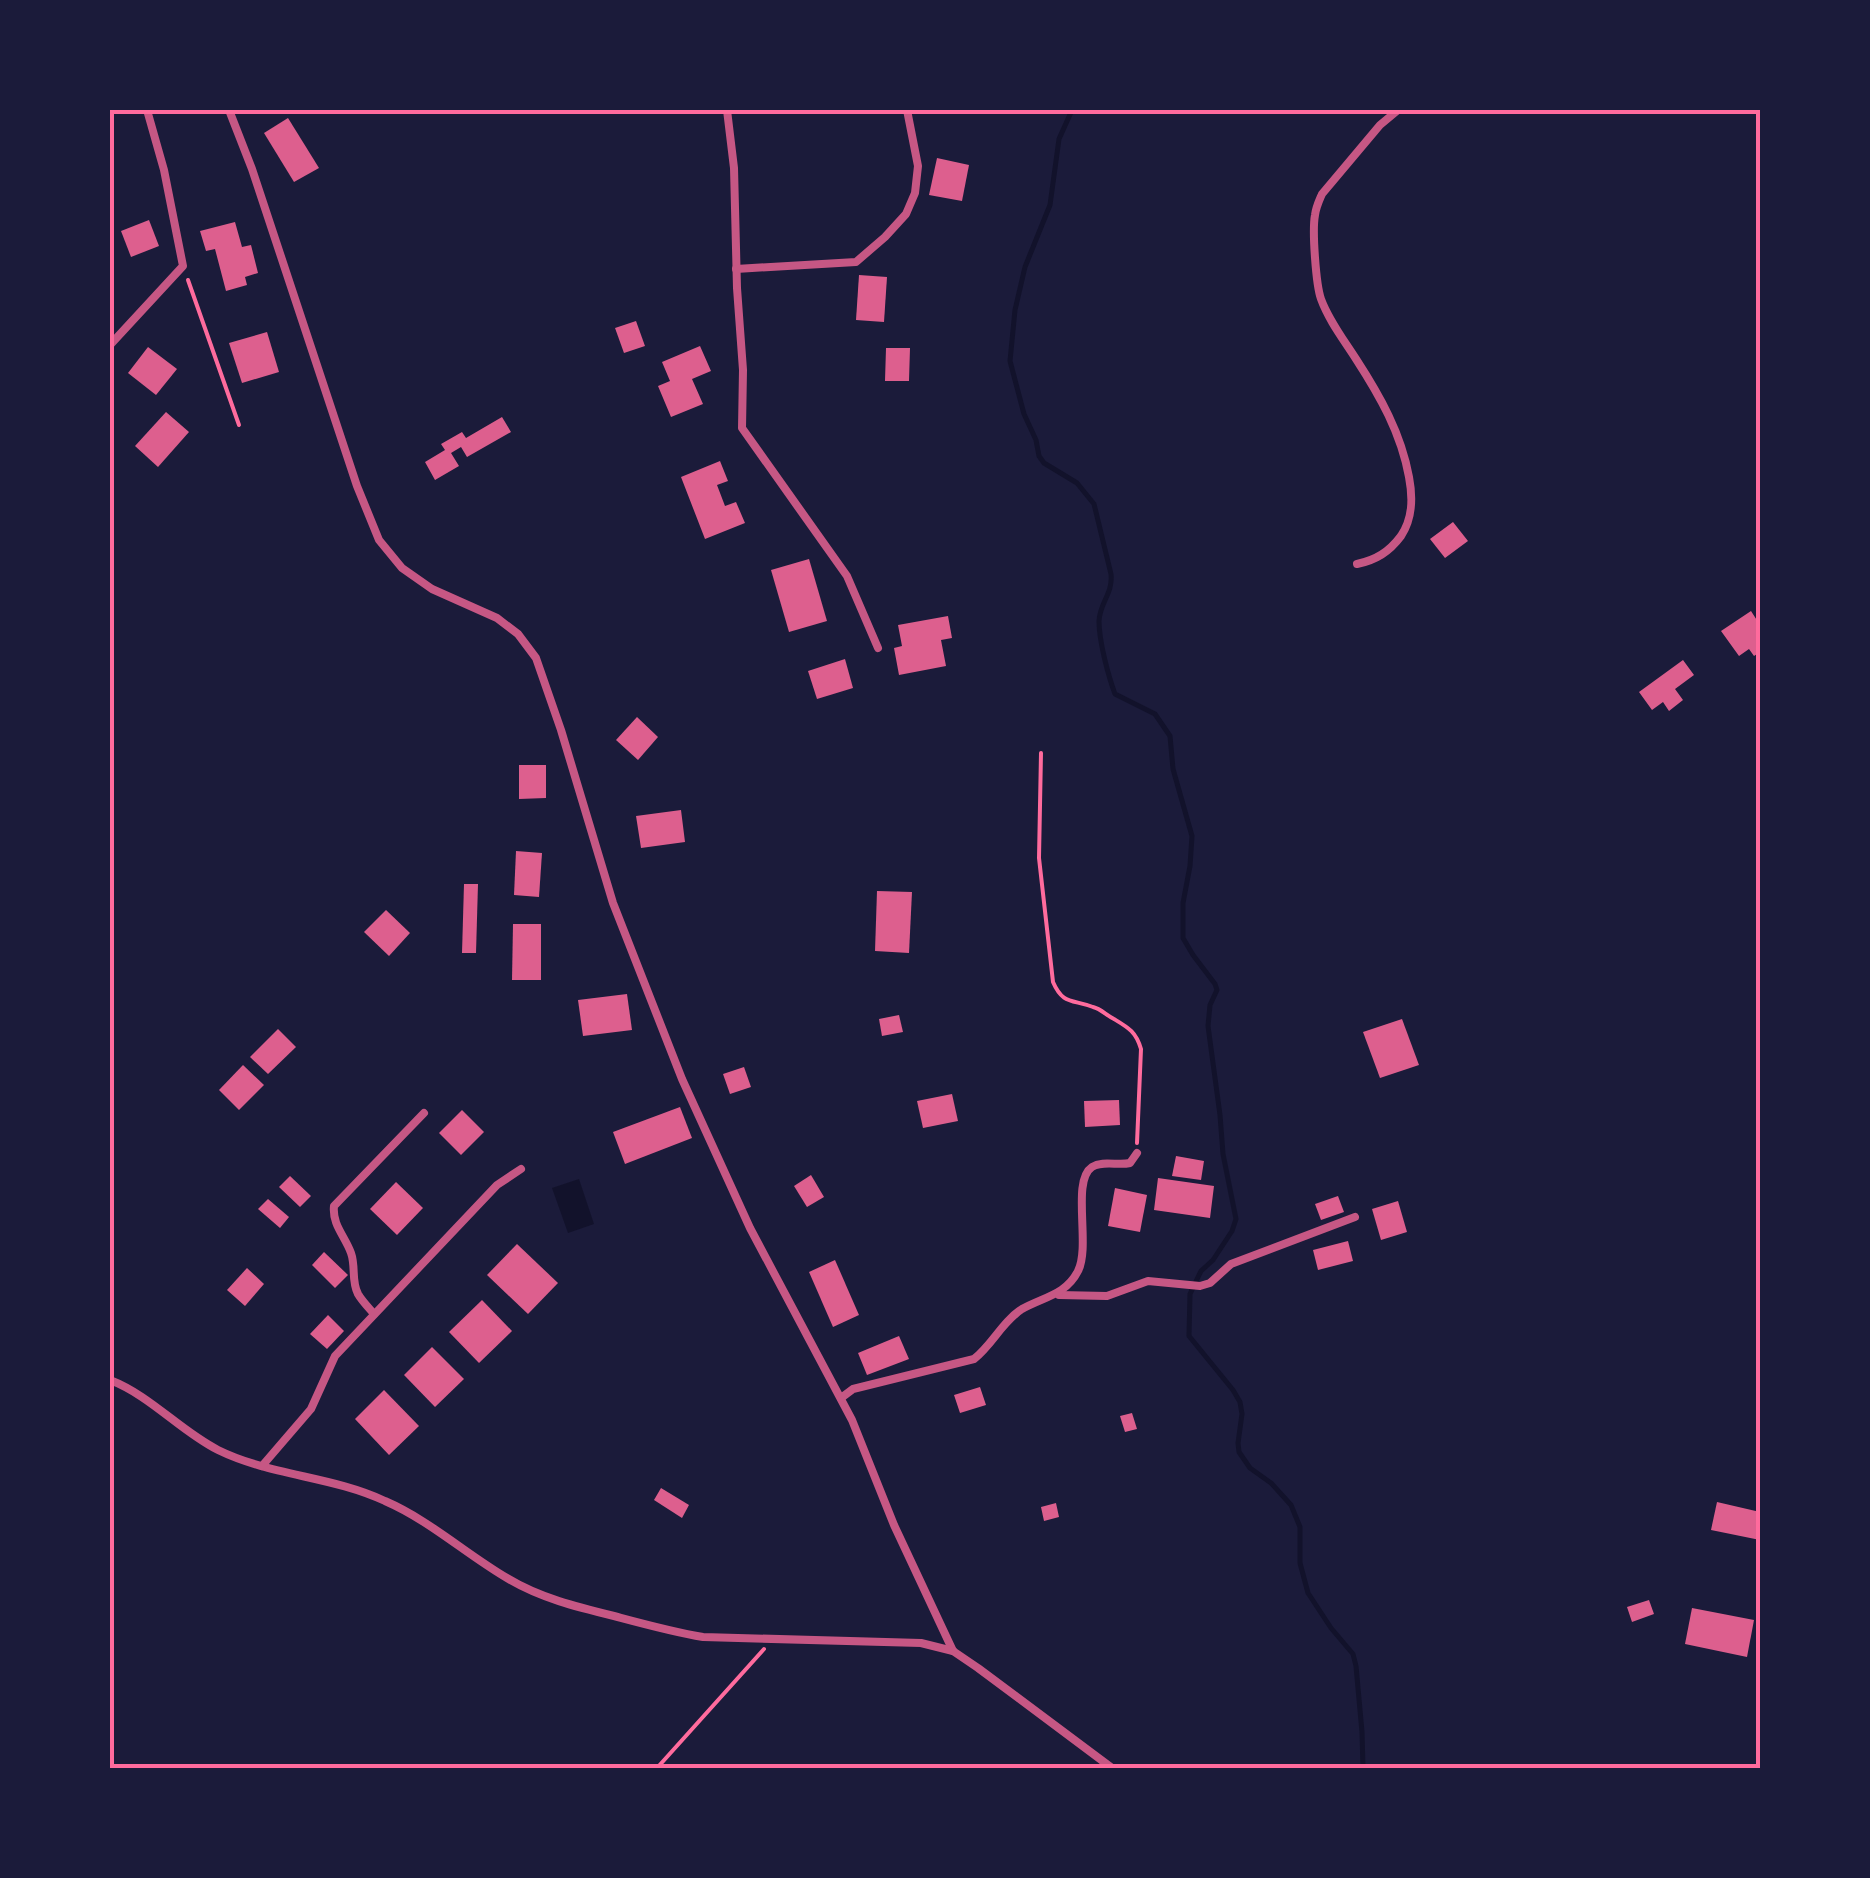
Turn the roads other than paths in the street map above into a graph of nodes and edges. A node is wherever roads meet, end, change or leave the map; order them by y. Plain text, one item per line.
1 (147, 110) edge
2 (228, 110) edge
3 (727, 110) edge
4 (907, 110) edge
5 (1398, 110) edge
6 (736, 269) junction
7 (110, 345) edge
8 (1357, 564) dead end
9 (878, 648) dead end
10 (424, 1113) dead end
11 (1137, 1153) road end
12 (521, 1168) dead end
13 (1354, 1217) dead end
14 (1057, 1295) junction
15 (374, 1314) junction
16 (110, 1380) edge
17 (841, 1398) junction
18 (262, 1466) junction
19 (952, 1652) junction
20 (1112, 1768) edge

1 - 7 street
2 - 17 street
3 - 6 street
4 - 6 street
5 - 8 street
6 - 9 street
10 - 15 street
11 - 14 street
12 - 15 street
13 - 14 street
14 - 17 street
15 - 18 street
16 - 18 street
17 - 19 street
18 - 19 street
19 - 20 street

